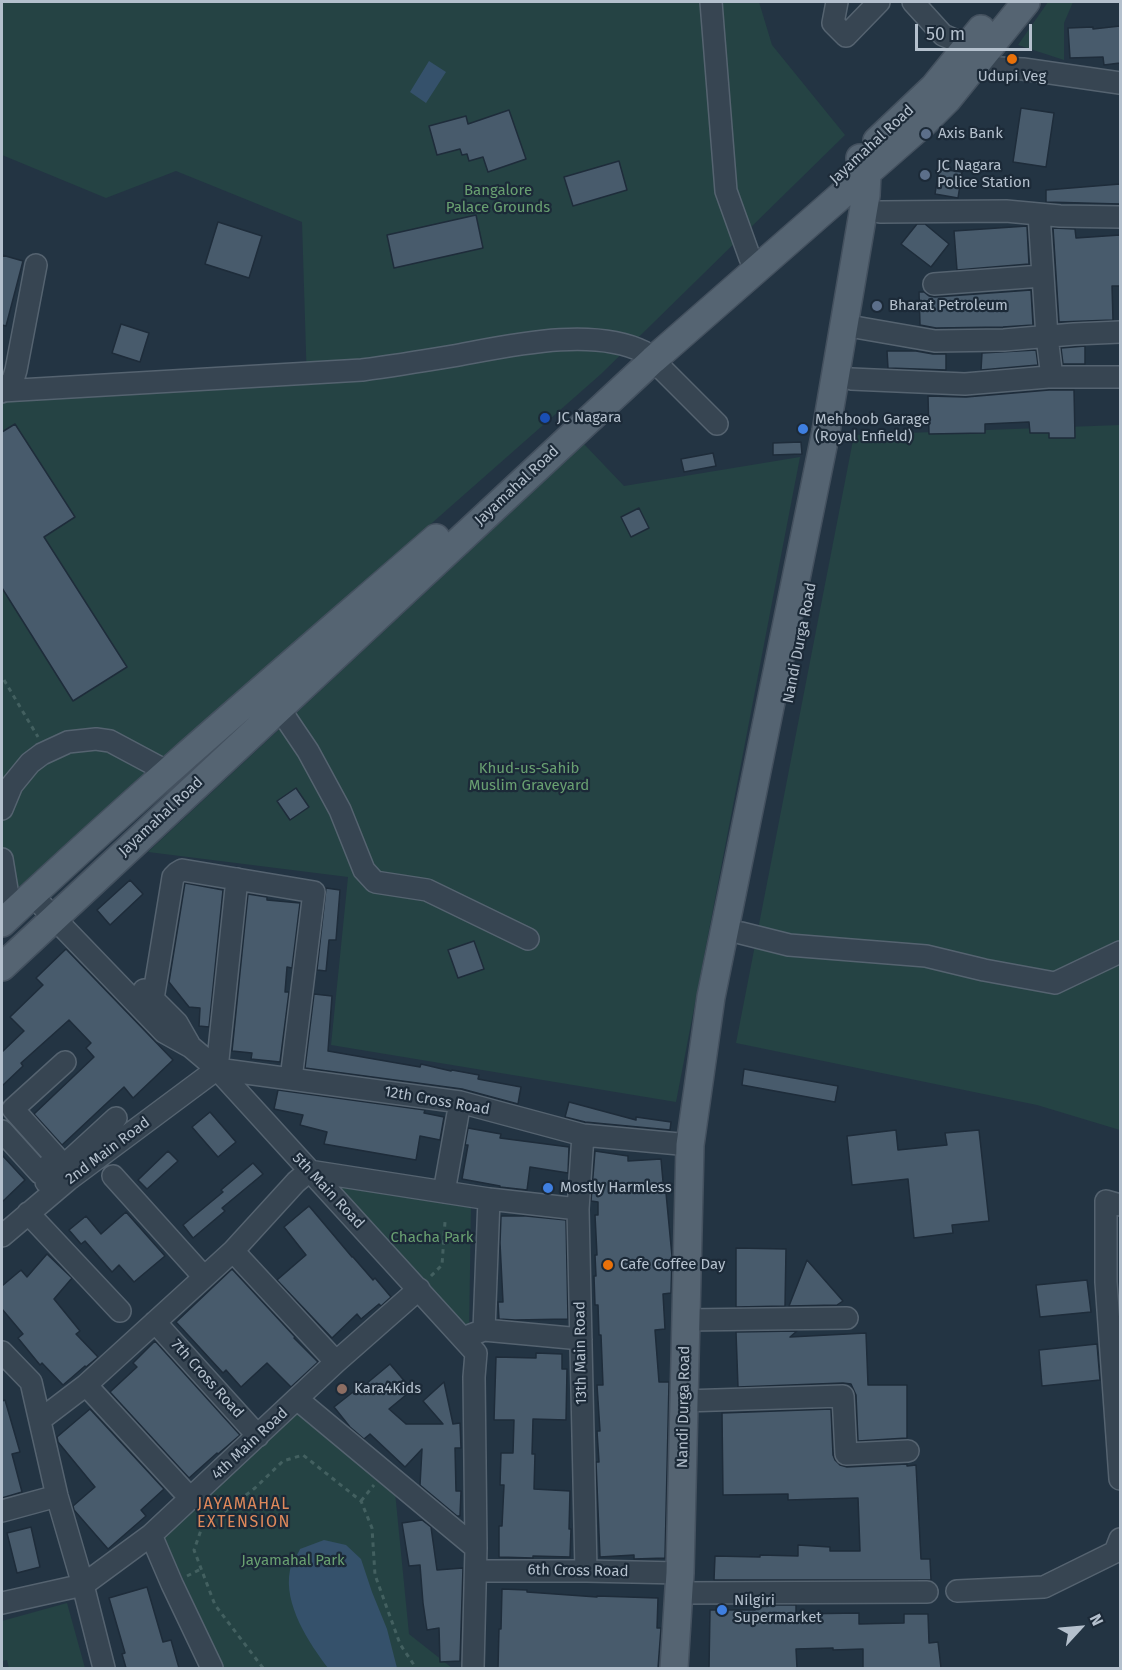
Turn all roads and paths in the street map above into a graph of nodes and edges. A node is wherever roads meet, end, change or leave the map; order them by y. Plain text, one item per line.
1 (711, 2) edge
2 (837, 2) edge
3 (879, 2) edge
4 (1004, 2) edge
5 (1026, 2) edge
6 (915, 3) edge
7 (969, 50) junction
8 (1120, 83) edge
9 (883, 148) junction
10 (863, 166) junction
11 (880, 212) junction
12 (1039, 214) junction
13 (1120, 216) edge
14 (754, 262) junction
15 (36, 265) dead end
16 (1042, 276) junction
17 (934, 284) dead end
18 (852, 326) junction
19 (1120, 332) edge
20 (1047, 337) junction
21 (648, 356) junction
22 (1052, 377) junction
23 (1120, 377) edge
24 (851, 379) junction
25 (2, 391) edge
26 (717, 424) dead end
27 (4, 680) dead end
28 (279, 708) junction
29 (47, 751) junction
30 (168, 772) junction
31 (2, 809) edge
32 (2, 859) edge
33 (237, 879) junction
34 (37, 890) junction
35 (59, 913) junction
36 (6, 919) edge
37 (741, 933) junction
38 (528, 939) dead end
39 (1120, 952) edge
40 (2, 967) edge
41 (153, 999) junction
42 (190, 1047) junction
43 (64, 1062) dead end
44 (218, 1069) junction
45 (291, 1079) junction
46 (460, 1102) junction
47 (116, 1118) dead end
48 (2, 1131) edge
49 (583, 1135) junction
50 (690, 1145) junction
51 (60, 1171) junction
52 (309, 1171) junction
53 (113, 1176) dead end
54 (444, 1192) junction
55 (489, 1199) junction
56 (1120, 1205) edge
57 (578, 1209) junction
58 (28, 1213) junction
59 (2, 1222) edge
60 (445, 1222) dead end
61 (2, 1236) edge
62 (233, 1251) junction
63 (204, 1277) junction
64 (419, 1289) junction
65 (120, 1311) dead end
66 (848, 1318) dead end
67 (685, 1320) junction
68 (155, 1322) junction
69 (484, 1330) junction
70 (463, 1338) junction
71 (581, 1339) junction
72 (2, 1352) edge
73 (336, 1362) junction
74 (86, 1385) junction
75 (297, 1400) junction
76 (684, 1401) junction
77 (40, 1420) junction
78 (258, 1436) junction
79 (908, 1451) dead end
80 (1120, 1479) edge
81 (57, 1496) junction
82 (191, 1499) junction
83 (2, 1511) edge
84 (151, 1535) junction
85 (1120, 1539) edge
86 (476, 1548) junction
87 (476, 1570) junction
88 (586, 1570) junction
89 (680, 1583) junction
90 (83, 1585) junction
91 (957, 1591) dead end
92 (927, 1592) dead end
93 (2, 1603) edge
94 (104, 1668) edge
95 (212, 1668) edge
96 (263, 1668) edge
97 (416, 1668) edge
98 (473, 1668) edge
99 (674, 1668) edge

1 - 14 street
2 - 3 street
4 - 7 main road, Jayamahal Road
5 - 7 main road, Jayamahal Road
6 - 7 street
7 - 8 street
7 - 9 main road, Jayamahal Road
9 - 10 main road, Jayamahal Road
9 - 11 main road, Nandi Durga Road
10 - 14 main road, Jayamahal Road
10 - 18 main road, Nandi Durga Road
11 - 12 street
11 - 18 main road, Nandi Durga Road
12 - 13 street
12 - 16 street
14 - 21 main road, Jayamahal Road
15 - 25 street
16 - 17 street
16 - 20 street
18 - 20 street
18 - 24 main road, Nandi Durga Road
18 - 50 main road, Nandi Durga Road
19 - 20 street
20 - 22 street
21 - 25 street
21 - 26 street
21 - 28 main road, Jayamahal Road
21 - 30 main road, Jayamahal Road
22 - 23 street
22 - 24 street
24 - 37 main road, Nandi Durga Road
27 - 29 path
28 - 35 main road, Jayamahal Road
28 - 38 street
29 - 30 street
29 - 31 street
30 - 34 main road, Jayamahal Road
32 - 36 street
33 - 41 street
33 - 44 street
33 - 45 street
34 - 35 street
34 - 36 main road, Jayamahal Road
35 - 40 main road, Jayamahal Road
35 - 41 street, 5th Main Road
35 - 42 street, 5th Main Road
37 - 39 street
37 - 50 main road, Nandi Durga Road
41 - 42 street, 5th Main Road
42 - 44 street, 5th Main Road
43 - 51 street
44 - 45 street, 12th Cross Road
44 - 51 street, 2nd Main Road
44 - 52 street, 5th Main Road
45 - 46 street, 12th Cross Road
46 - 49 street, 12th Cross Road
46 - 54 street
47 - 51 street
48 - 51 street
49 - 50 street, 12th Cross Road
49 - 57 street, 13th Main Road
50 - 67 main road, Nandi Durga Road
51 - 58 street, 2nd Main Road
51 - 59 street
52 - 54 street
52 - 62 street
52 - 64 street, 5th Main Road
53 - 63 street
54 - 55 street
55 - 57 street
55 - 69 street
56 - 80 street
57 - 71 street, 13th Main Road
58 - 61 street, 2nd Main Road
58 - 65 street
60 - 64 path
62 - 63 street
62 - 73 street
63 - 68 street
64 - 70 street, 5th Main Road
64 - 73 street, 4th Main Road
66 - 67 street
67 - 76 main road, Nandi Durga Road
68 - 74 street
68 - 78 street, 7th Cross Road
69 - 70 street
69 - 71 street
70 - 86 street, 5th Main Road
71 - 88 street, 13th Main Road
72 - 77 street
73 - 75 street, 4th Main Road
74 - 77 street
74 - 82 street
75 - 78 street, 4th Main Road
75 - 86 street
76 - 79 street
76 - 89 main road, Nandi Durga Road
77 - 81 street
78 - 82 street, 4th Main Road
81 - 83 street
81 - 90 street
82 - 84 street, 4th Main Road
84 - 90 street, 4th Main Road
84 - 95 street
85 - 91 street
86 - 87 street, 5th Main Road
87 - 88 street, 6th Cross Road
87 - 98 street, 5th Main Road
88 - 89 street, 6th Cross Road
89 - 92 street, 6th Cross Road
89 - 99 main road, Nandi Durga Road
90 - 93 street, 4th Main Road
90 - 94 street
96 - 97 path

